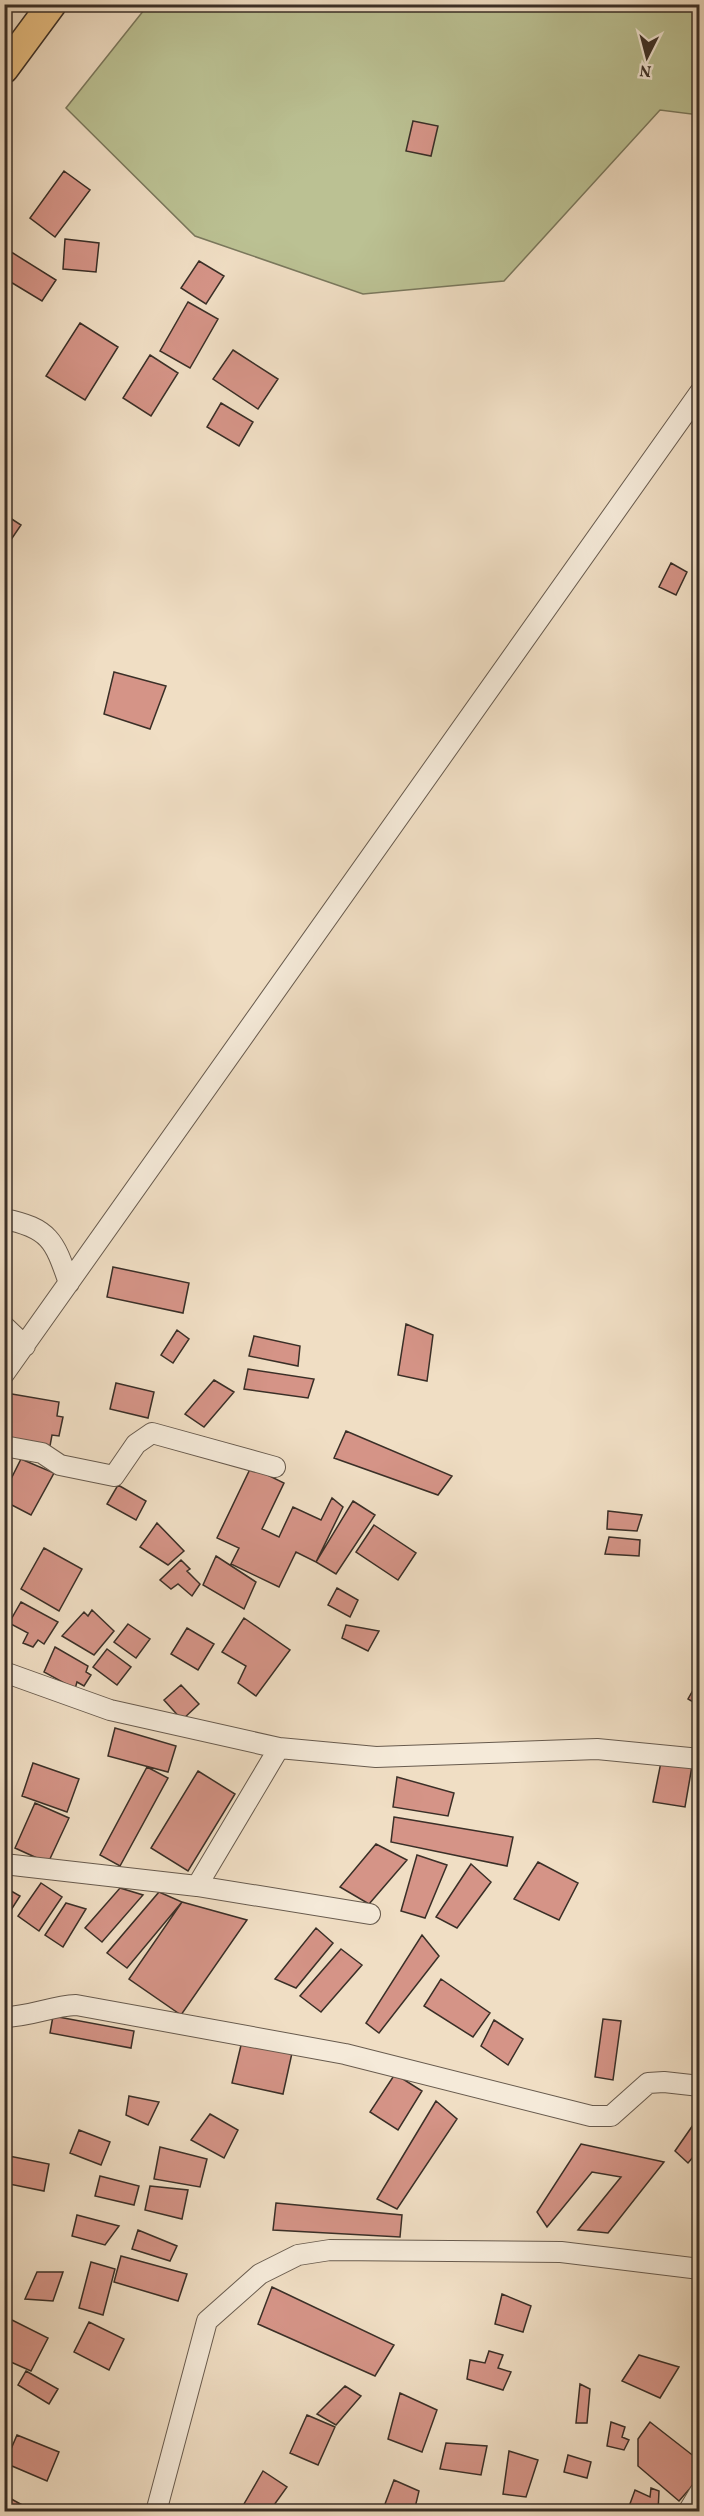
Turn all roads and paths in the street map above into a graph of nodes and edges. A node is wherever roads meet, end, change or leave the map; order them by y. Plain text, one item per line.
1 (52, 4) edge
2 (4, 69) edge
3 (699, 392) edge
4 (4, 1219) edge
5 (69, 1283) junction
6 (4, 1326) edge
7 (25, 1346) junction
8 (4, 1374) edge
9 (4, 1446) edge
10 (275, 1467) dead end
11 (4, 1672) edge
12 (279, 1748) junction
13 (699, 1759) edge
14 (4, 1864) edge
15 (197, 1886) junction
16 (370, 1914) dead end
17 (4, 2017) edge
18 (699, 2086) edge
19 (699, 2270) edge
20 (699, 2492) edge
21 (156, 2511) edge
22 (688, 2511) edge

1 - 2 highway
3 - 5 street
4 - 5 street
5 - 7 street
6 - 7 street
7 - 8 street
9 - 10 street
11 - 12 street
12 - 13 street
12 - 15 street
14 - 15 street
15 - 16 street
17 - 18 street
19 - 21 street
20 - 22 street

